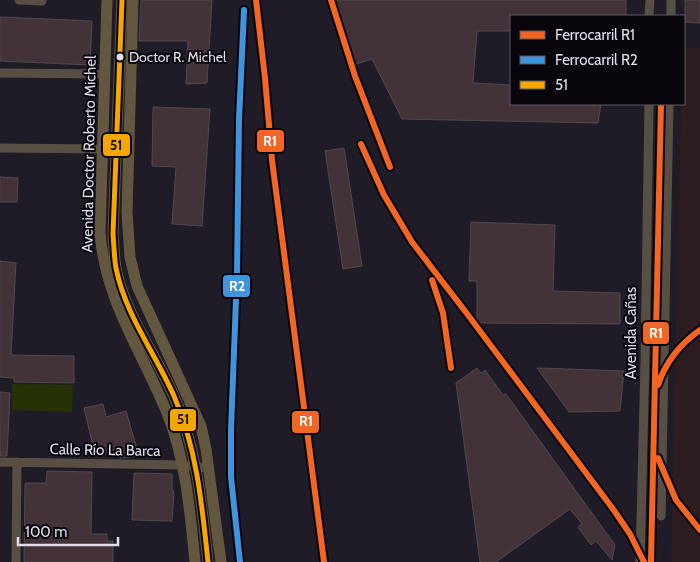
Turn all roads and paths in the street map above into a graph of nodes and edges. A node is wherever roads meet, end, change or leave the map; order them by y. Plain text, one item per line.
1 (19, 0) edge
2 (133, 0) edge
3 (650, 0) edge
4 (671, 0) edge
5 (42, 1) dead end
6 (107, 3) edge
7 (122, 4) edge
8 (650, 15) edge
9 (671, 15) edge
10 (0, 73) edge
11 (105, 74) junction
12 (649, 105) edge
13 (669, 105) edge
14 (117, 118) junction
15 (130, 119) junction
16 (0, 148) edge
17 (103, 149) junction
18 (0, 462) edge
19 (17, 462) junction
20 (183, 465) junction
21 (196, 466) junction
22 (208, 468) junction
23 (661, 516) dead end
24 (16, 562) edge
25 (195, 562) edge
26 (208, 562) edge
27 (221, 562) edge
28 (640, 562) edge

1 - 5 street
2 - 15 main road
3 - 8 street
4 - 9 street
6 - 7 main road
6 - 11 main road, Avenida Doctor Roberto Michel
7 - 14 main road, Avenida Doctor Roberto Michel
10 - 11 street
11 - 17 main road, Avenida Doctor Roberto Michel
12 - 28 street, Avenida Cañas
13 - 23 street
14 - 15 main road
14 - 21 main road, Avenida Doctor Roberto Michel
15 - 22 main road
16 - 17 street
17 - 20 main road, Avenida Doctor Roberto Michel
18 - 19 street, Calle Río La Barca
19 - 20 street, Calle Río La Barca
19 - 24 street
20 - 21 street, Calle Río La Barca
20 - 25 main road, Avenida Doctor Roberto Michel
21 - 22 street, Calle Río La Barca
21 - 26 main road, Avenida Doctor Roberto Michel
22 - 27 main road

